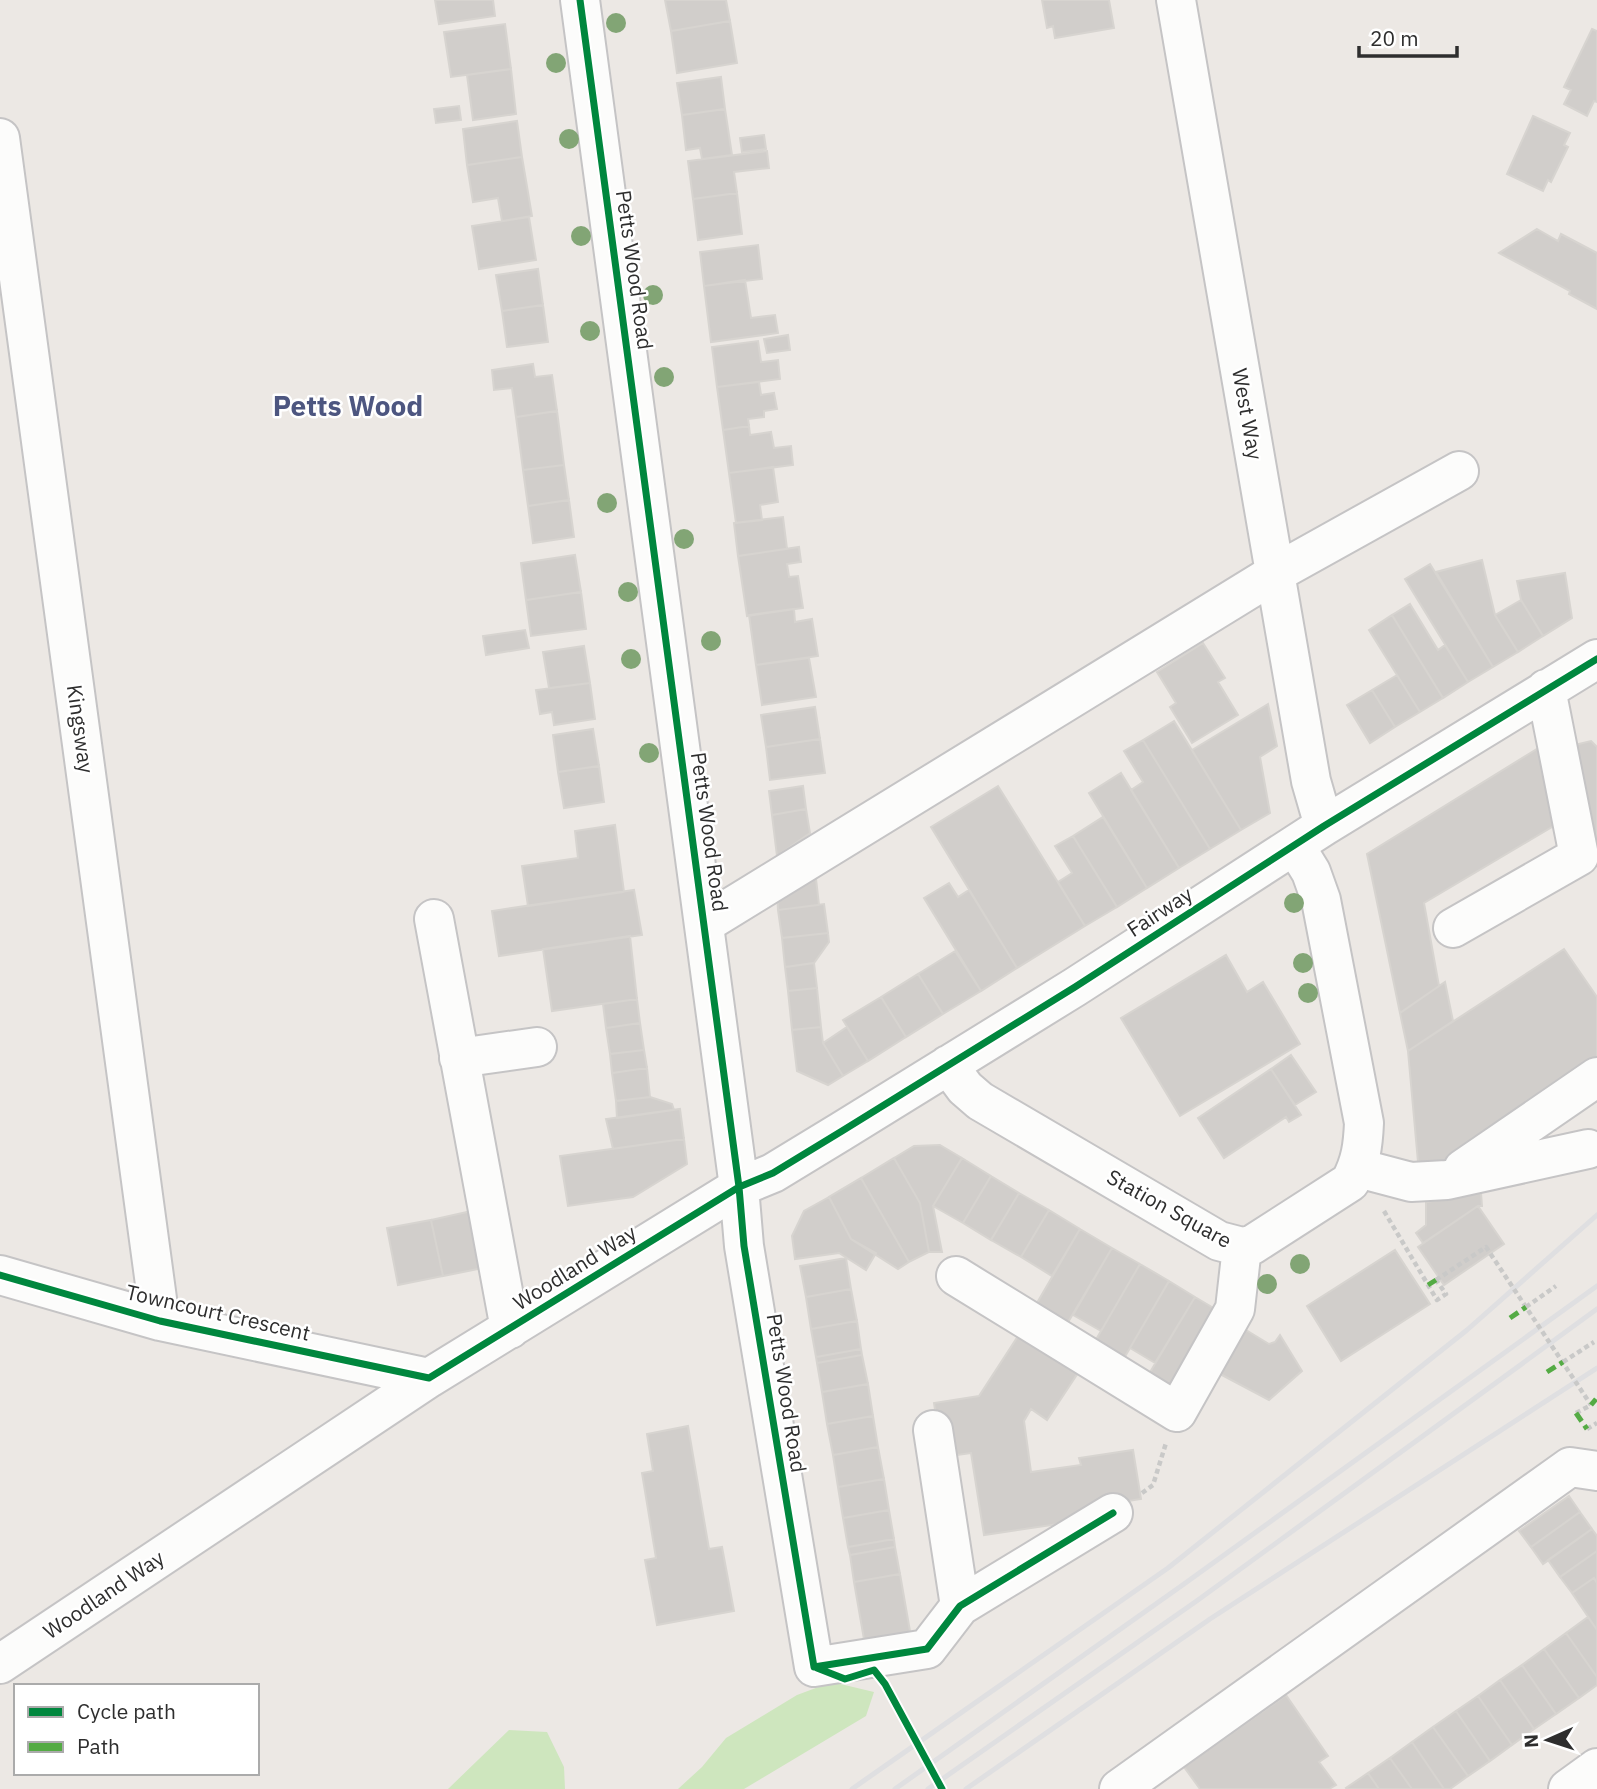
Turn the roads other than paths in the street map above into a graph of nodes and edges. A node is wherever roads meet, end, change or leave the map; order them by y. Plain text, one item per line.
1 (580, 0) edge
2 (1176, 0) edge
3 (0, 138) edge
4 (1459, 471) dead end
5 (1274, 574) junction
6 (1597, 659) edge
7 (1546, 689) junction
8 (1309, 836) junction
9 (434, 919) dead end
10 (704, 924) junction
11 (1453, 928) dead end
12 (537, 1047) dead end
13 (460, 1058) junction
14 (948, 1065) junction
15 (1597, 1077) edge
16 (1588, 1149) dead end
17 (1358, 1168) junction
18 (1447, 1180) junction
19 (739, 1187) junction
20 (1242, 1247) junction
21 (0, 1275) edge
22 (956, 1276) dead end
23 (160, 1321) junction
24 (510, 1329) junction
25 (429, 1378) junction
26 (933, 1430) dead end
27 (1597, 1471) edge
28 (1113, 1513) road end
29 (960, 1606) junction
30 (0, 1664) edge
31 (1597, 1768) edge
32 (1119, 1789) edge
33 (1568, 1789) edge

1 - 10 street, Petts Wood Road
2 - 5 street, West Way
3 - 23 street, Kingsway
4 - 5 street
5 - 8 street, West Way
5 - 10 street
6 - 7 street, Fairway
7 - 8 street, Fairway
7 - 11 street
8 - 14 street, Fairway
8 - 17 street
9 - 13 street
10 - 19 street, Petts Wood Road
12 - 13 street
13 - 24 street
14 - 19 street, Fairway
14 - 20 street, Station Square
15 - 18 street
16 - 18 street
17 - 18 street
17 - 20 street, Station Square
19 - 24 street, Woodland Way
19 - 29 street, Petts Wood Road
20 - 22 street
21 - 23 street, Towncourt Crescent
23 - 25 street, Towncourt Crescent
24 - 25 street, Woodland Way
25 - 30 street, Woodland Way
26 - 29 street
27 - 32 street
28 - 29 street
31 - 33 street

